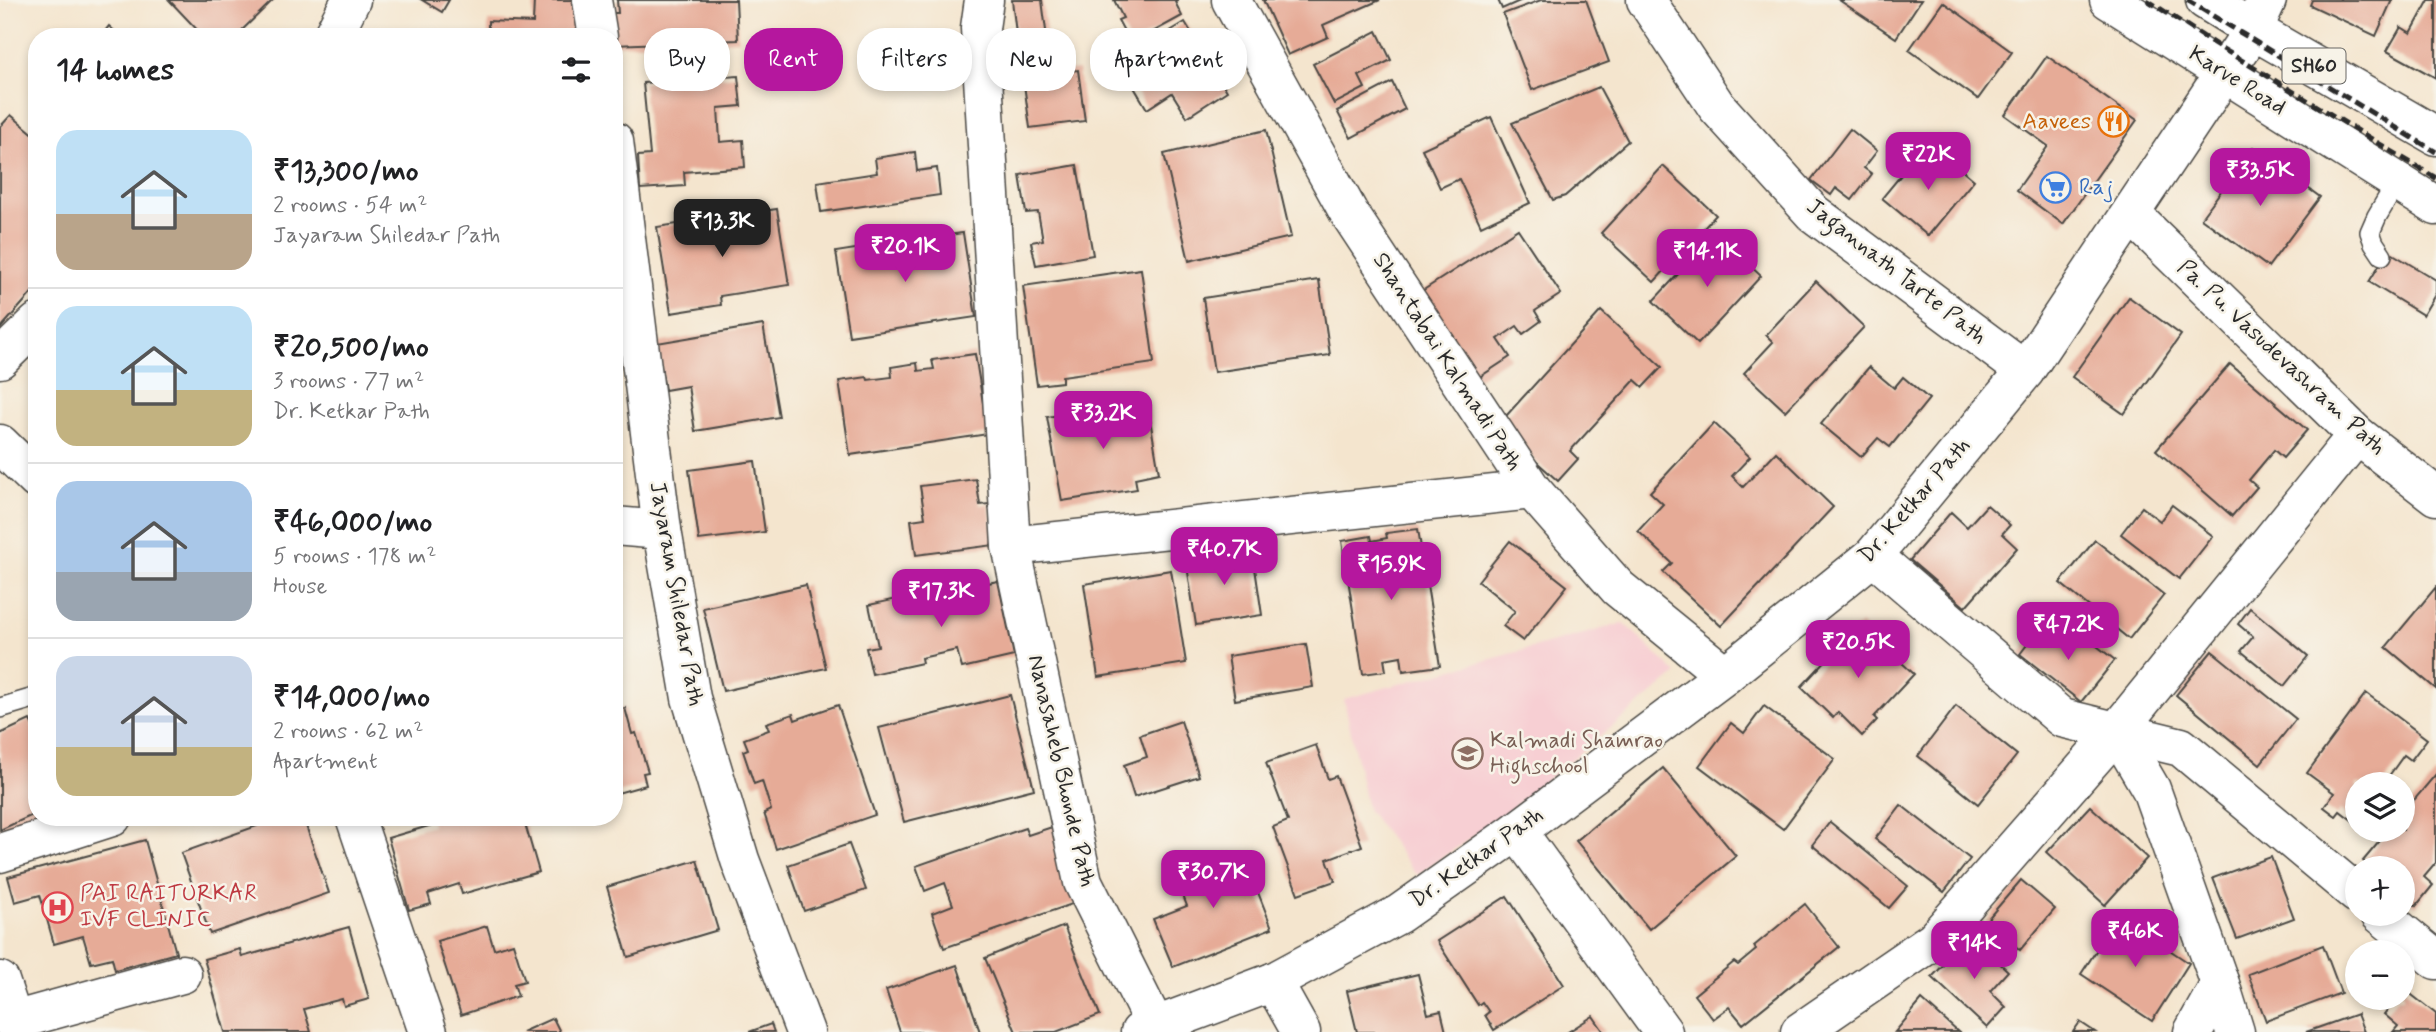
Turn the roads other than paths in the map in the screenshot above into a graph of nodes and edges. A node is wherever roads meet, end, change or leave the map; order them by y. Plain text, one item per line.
1 (351, 0) edge
2 (592, 0) edge
3 (984, 0) edge
4 (1231, 0) edge
5 (1646, 0) edge
6 (2109, 0) edge
7 (2204, 0) edge
8 (2260, 15) edge
9 (337, 28) edge
10 (597, 28) edge
11 (2226, 74) junction
12 (2436, 136) edge
13 (2397, 182) junction
14 (2436, 206) edge
15 (2131, 214) junction
16 (623, 220) edge
17 (2382, 255) dead end
18 (28, 332) edge
19 (0, 359) edge
20 (2025, 371) junction
21 (2357, 435) junction
22 (0, 444) edge
23 (28, 471) edge
24 (1532, 491) junction
25 (2436, 496) edge
26 (623, 527) edge
27 (662, 530) junction
28 (1011, 546) junction
29 (1873, 556) junction
30 (1725, 675) junction
31 (28, 700) edge
32 (0, 708) edge
33 (2117, 732) junction
34 (84, 826) edge
35 (358, 826) edge
36 (1517, 831) junction
37 (0, 853) edge
38 (2345, 884) edge
39 (2395, 926) edge
40 (2436, 960) edge
41 (182, 974) dead end
42 (0, 981) edge
43 (1273, 982) junction
44 (2220, 984) junction
45 (15, 1026) edge
46 (1147, 1029) edge
47 (428, 1032) edge
48 (805, 1032) edge
49 (1301, 1032) edge
50 (1663, 1032) edge
51 (1800, 1032) edge
52 (2193, 1032) edge
53 (2235, 1032) edge

1 - 9 street
2 - 10 street
3 - 28 street, Nanasaheb Bhonde Path
4 - 24 street, Shantabai Kalmadi Path
5 - 20 street, Jagannath Tarte Path
6 - 11 street, Karve Road / SH60
7 - 8 street, SH60
8 - 11 street, Dr. Ketkar Path
8 - 12 street, SH60
11 - 13 street, Karve Road / SH60
11 - 15 street, Dr. Ketkar Path
13 - 14 street, Karve Road / SH60
13 - 17 lane
15 - 20 street, Dr. Ketkar Path
15 - 21 street, Pa. Pu. Vasudevashram Path
16 - 27 street, Jayaram Shiledar Path
18 - 19 street
20 - 29 street, Dr. Ketkar Path
21 - 25 street, Pa. Pu. Vasudevashram Path
21 - 33 street
22 - 23 street
24 - 28 street
24 - 30 street, Shantabai Kalmadi Path
26 - 27 street
27 - 48 street, Jayaram Shiledar Path
28 - 46 street, Nanasaheb Bhonde Path
29 - 30 street, Dr. Ketkar Path
29 - 33 street
30 - 36 street, Dr. Ketkar Path
31 - 32 lane
33 - 38 street
33 - 44 street
33 - 51 street
34 - 37 street
35 - 47 street
36 - 43 street, Dr. Ketkar Path
36 - 50 street
39 - 40 street
41 - 45 street
42 - 45 street
43 - 46 street, Dr. Ketkar Path
43 - 49 street
44 - 52 street
44 - 53 street

